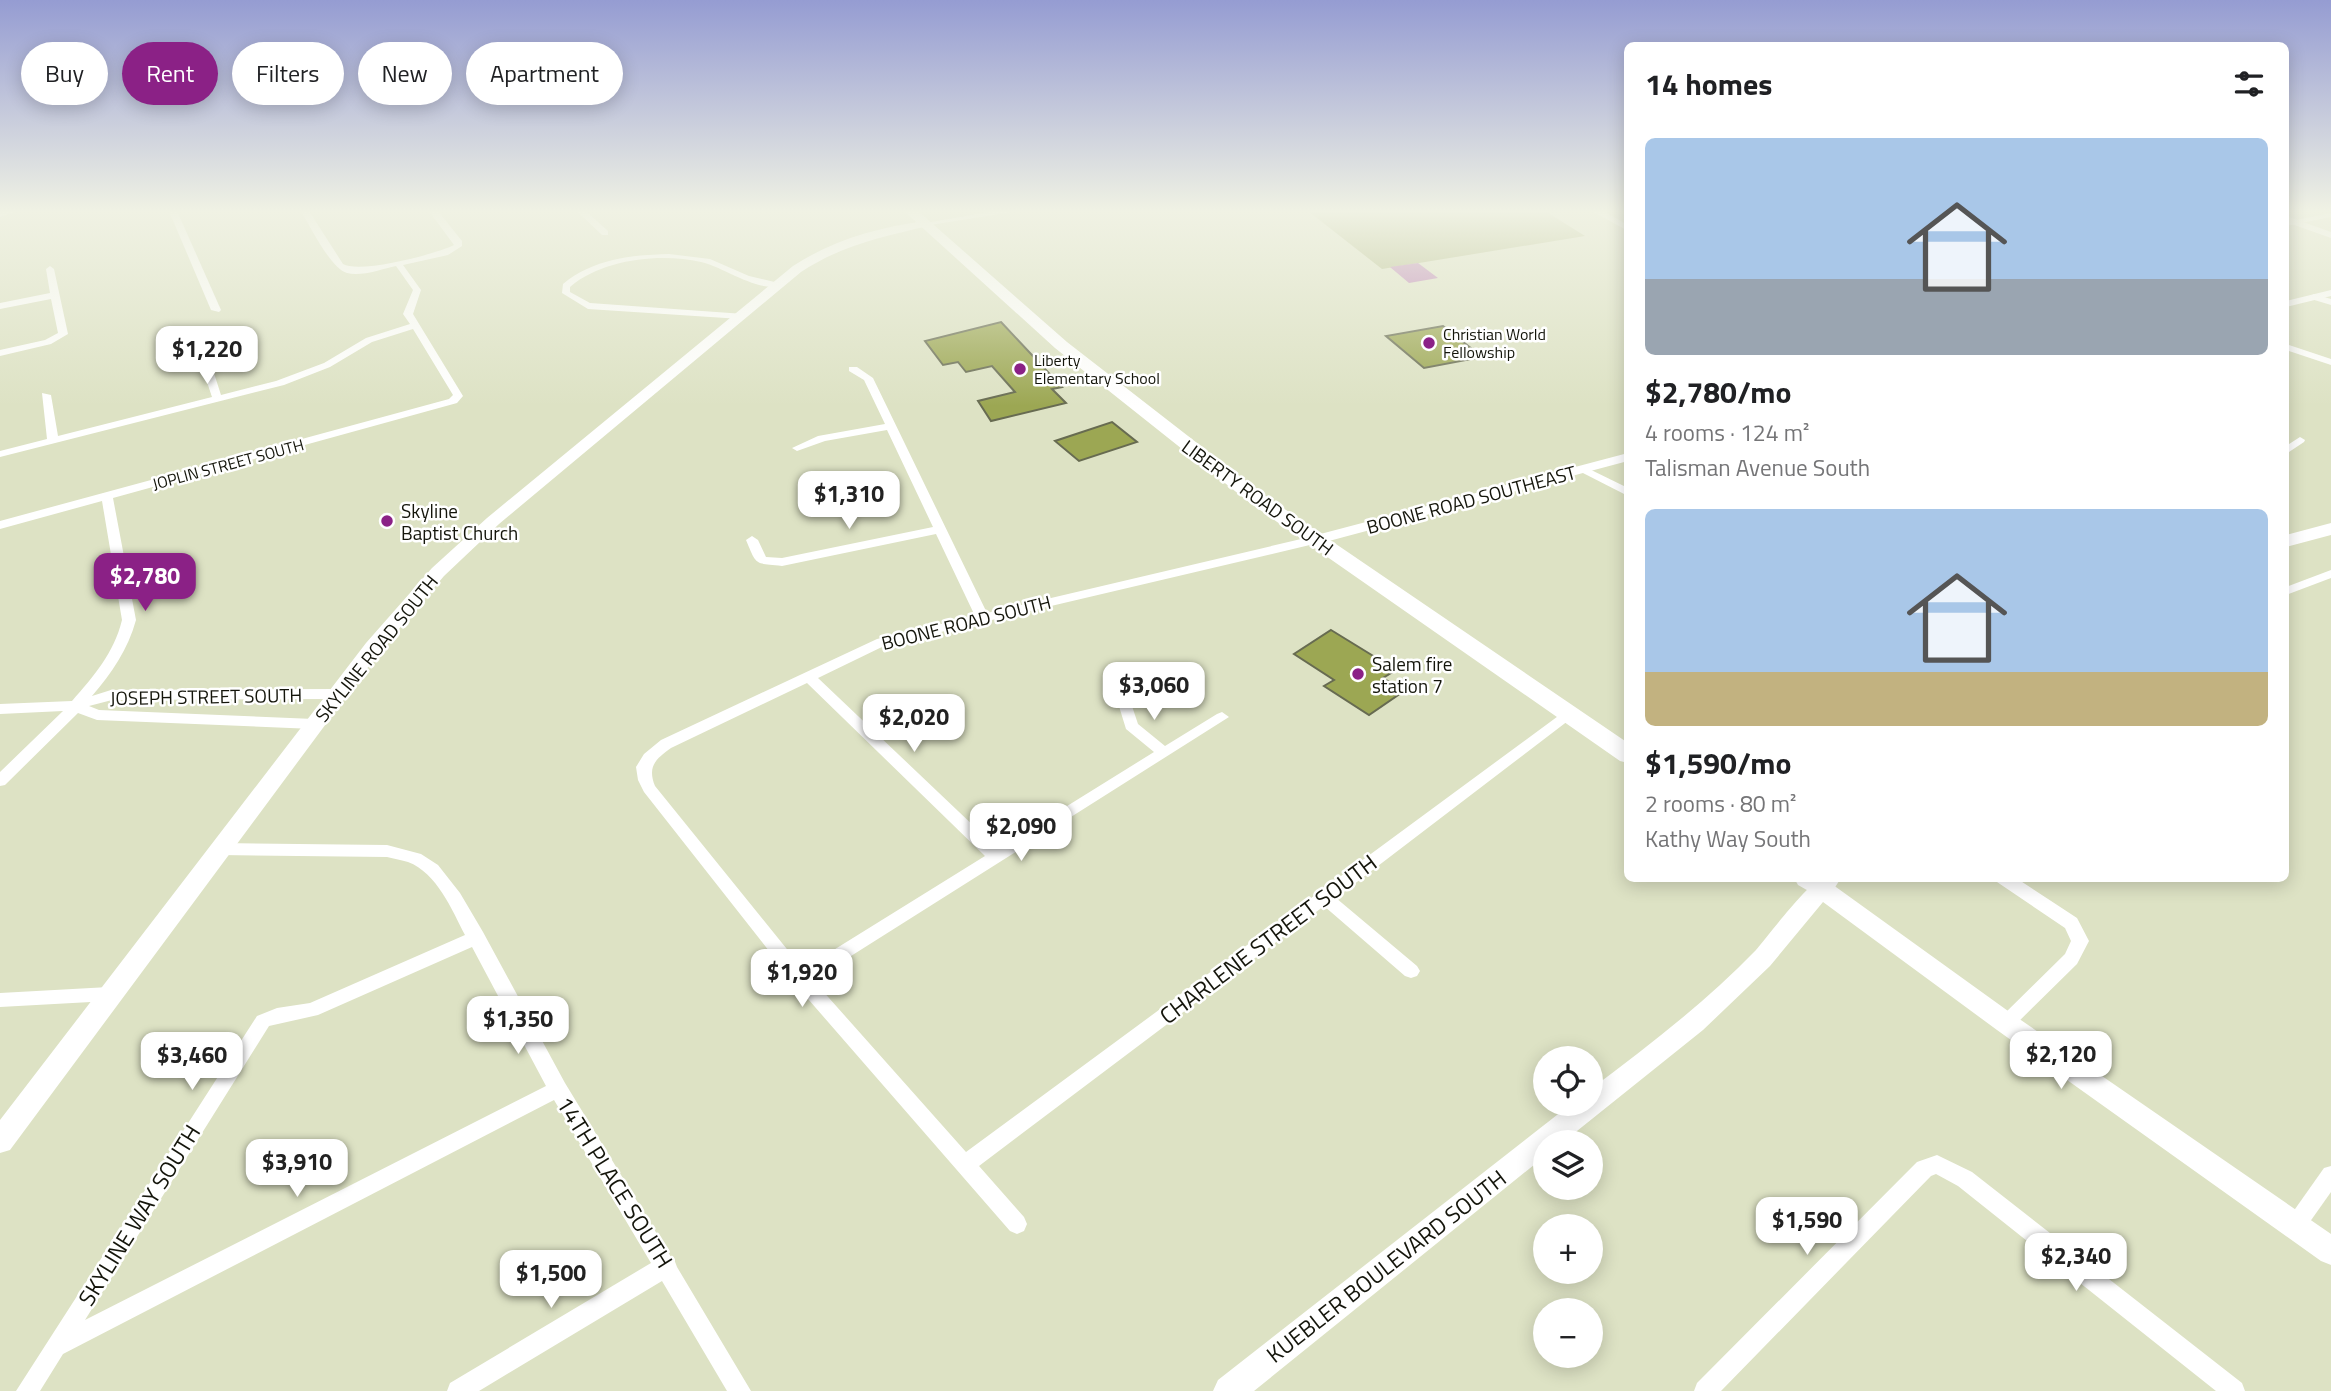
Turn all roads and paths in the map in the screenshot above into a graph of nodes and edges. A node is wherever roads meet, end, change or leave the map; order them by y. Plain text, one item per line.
1 (52, 276) edge
2 (201, 276) edge
3 (407, 276) edge
4 (578, 276) edge
5 (741, 276) edge
6 (790, 276) edge
7 (982, 276) edge
8 (779, 284) junction
9 (2331, 293) edge
10 (56, 295) junction
11 (2314, 297) junction
12 (2331, 302) edge
13 (2289, 303) edge
14 (0, 306) edge
15 (216, 310) dead end
16 (741, 316) junction
17 (413, 326) junction
18 (2289, 349) edge
19 (0, 353) edge
20 (216, 355) dead end
21 (2331, 362) edge
22 (853, 369) dead end
23 (46, 396) dead end
24 (218, 400) junction
25 (891, 426) junction
26 (2300, 440) dead end
27 (53, 441) junction
28 (797, 448) dead end
29 (2289, 449) edge
30 (0, 454) edge
31 (1624, 458) edge
32 (1583, 469) junction
33 (1624, 491) edge
34 (107, 496) junction
35 (0, 526) edge
36 (941, 529) junction
37 (2331, 529) edge
38 (752, 540) dead end
39 (1314, 540) junction
40 (2289, 540) edge
41 (2331, 574) edge
42 (2289, 590) edge
43 (982, 617) junction
44 (808, 676) junction
45 (338, 694) junction
46 (1125, 704) dead end
47 (75, 706) junction
48 (0, 709) edge
49 (1570, 714) junction
50 (1222, 717) dead end
51 (314, 724) junction
52 (1163, 752) junction
53 (1624, 752) edge
54 (0, 781) edge
55 (220, 849) junction
56 (996, 857) junction
57 (1819, 882) edge
58 (2009, 882) edge
59 (1324, 897) junction
60 (477, 937) junction
61 (1411, 971) dead end
62 (801, 979) junction
63 (109, 994) junction
64 (0, 1000) edge
65 (2007, 1023) junction
66 (558, 1089) junction
67 (0, 1141) edge
68 (965, 1165) junction
69 (2331, 1175) edge
70 (1017, 1224) dead end
71 (2295, 1226) junction
72 (2331, 1251) edge
73 (667, 1266) junction
74 (56, 1346) junction
75 (27, 1391) edge
76 (458, 1391) edge
77 (740, 1391) edge
78 (1229, 1391) edge
79 (1705, 1391) edge
80 (2234, 1391) edge

1 - 10 street
2 - 15 street
3 - 17 street
4 - 16 street
5 - 8 street
6 - 8 main road, SKYLINE ROAD SOUTH
7 - 39 main road, LIBERTY ROAD SOUTH
8 - 16 main road, SKYLINE ROAD SOUTH
9 - 11 street
10 - 14 street
10 - 19 street
11 - 12 street
11 - 13 street
16 - 45 main road, SKYLINE ROAD SOUTH
17 - 24 street
17 - 34 street, JOPLIN STREET SOUTH
18 - 21 street
20 - 24 street
22 - 25 street
23 - 27 street
24 - 27 street
25 - 28 street
25 - 36 street
26 - 29 street
27 - 30 street
31 - 32 street, BOONE ROAD SOUTHEAST
32 - 33 street
32 - 39 street, BOONE ROAD SOUTHEAST
34 - 35 street, JOPLIN STREET SOUTH
34 - 47 street
36 - 38 street
36 - 43 street
37 - 40 main road
39 - 43 street, BOONE ROAD SOUTH
39 - 49 main road, LIBERTY ROAD SOUTH
41 - 42 street
43 - 44 street, BOONE ROAD SOUTH
44 - 56 street
44 - 62 street, BOONE ROAD SOUTH
45 - 47 street, JOSEPH STREET SOUTH
45 - 51 main road, SKYLINE ROAD SOUTH
46 - 52 street
47 - 48 street, JOSEPH STREET SOUTH
47 - 51 street, JOSEPH STREET SOUTH
47 - 54 street
49 - 53 main road, LIBERTY ROAD SOUTH
49 - 59 street, CHARLENE STREET SOUTH
50 - 52 street
51 - 55 main road, SKYLINE ROAD SOUTH
52 - 56 street
55 - 60 street, 14TH PLACE SOUTH
55 - 63 main road, SKYLINE ROAD SOUTH
56 - 62 street
57 - 65 main road
57 - 78 main road, KUEBLER BOULEVARD SOUTH
58 - 65 street
59 - 61 street
59 - 68 street, CHARLENE STREET SOUTH
60 - 66 street, 14TH PLACE SOUTH
60 - 74 street, SKYLINE WAY SOUTH
62 - 68 street
63 - 64 street
63 - 67 main road, SKYLINE ROAD SOUTH
65 - 71 main road
66 - 73 street, 14TH PLACE SOUTH
66 - 74 street
68 - 70 street
69 - 71 street
71 - 72 main road
73 - 76 street
73 - 77 street, 14TH PLACE SOUTH
74 - 75 street, SKYLINE WAY SOUTH
79 - 80 street

